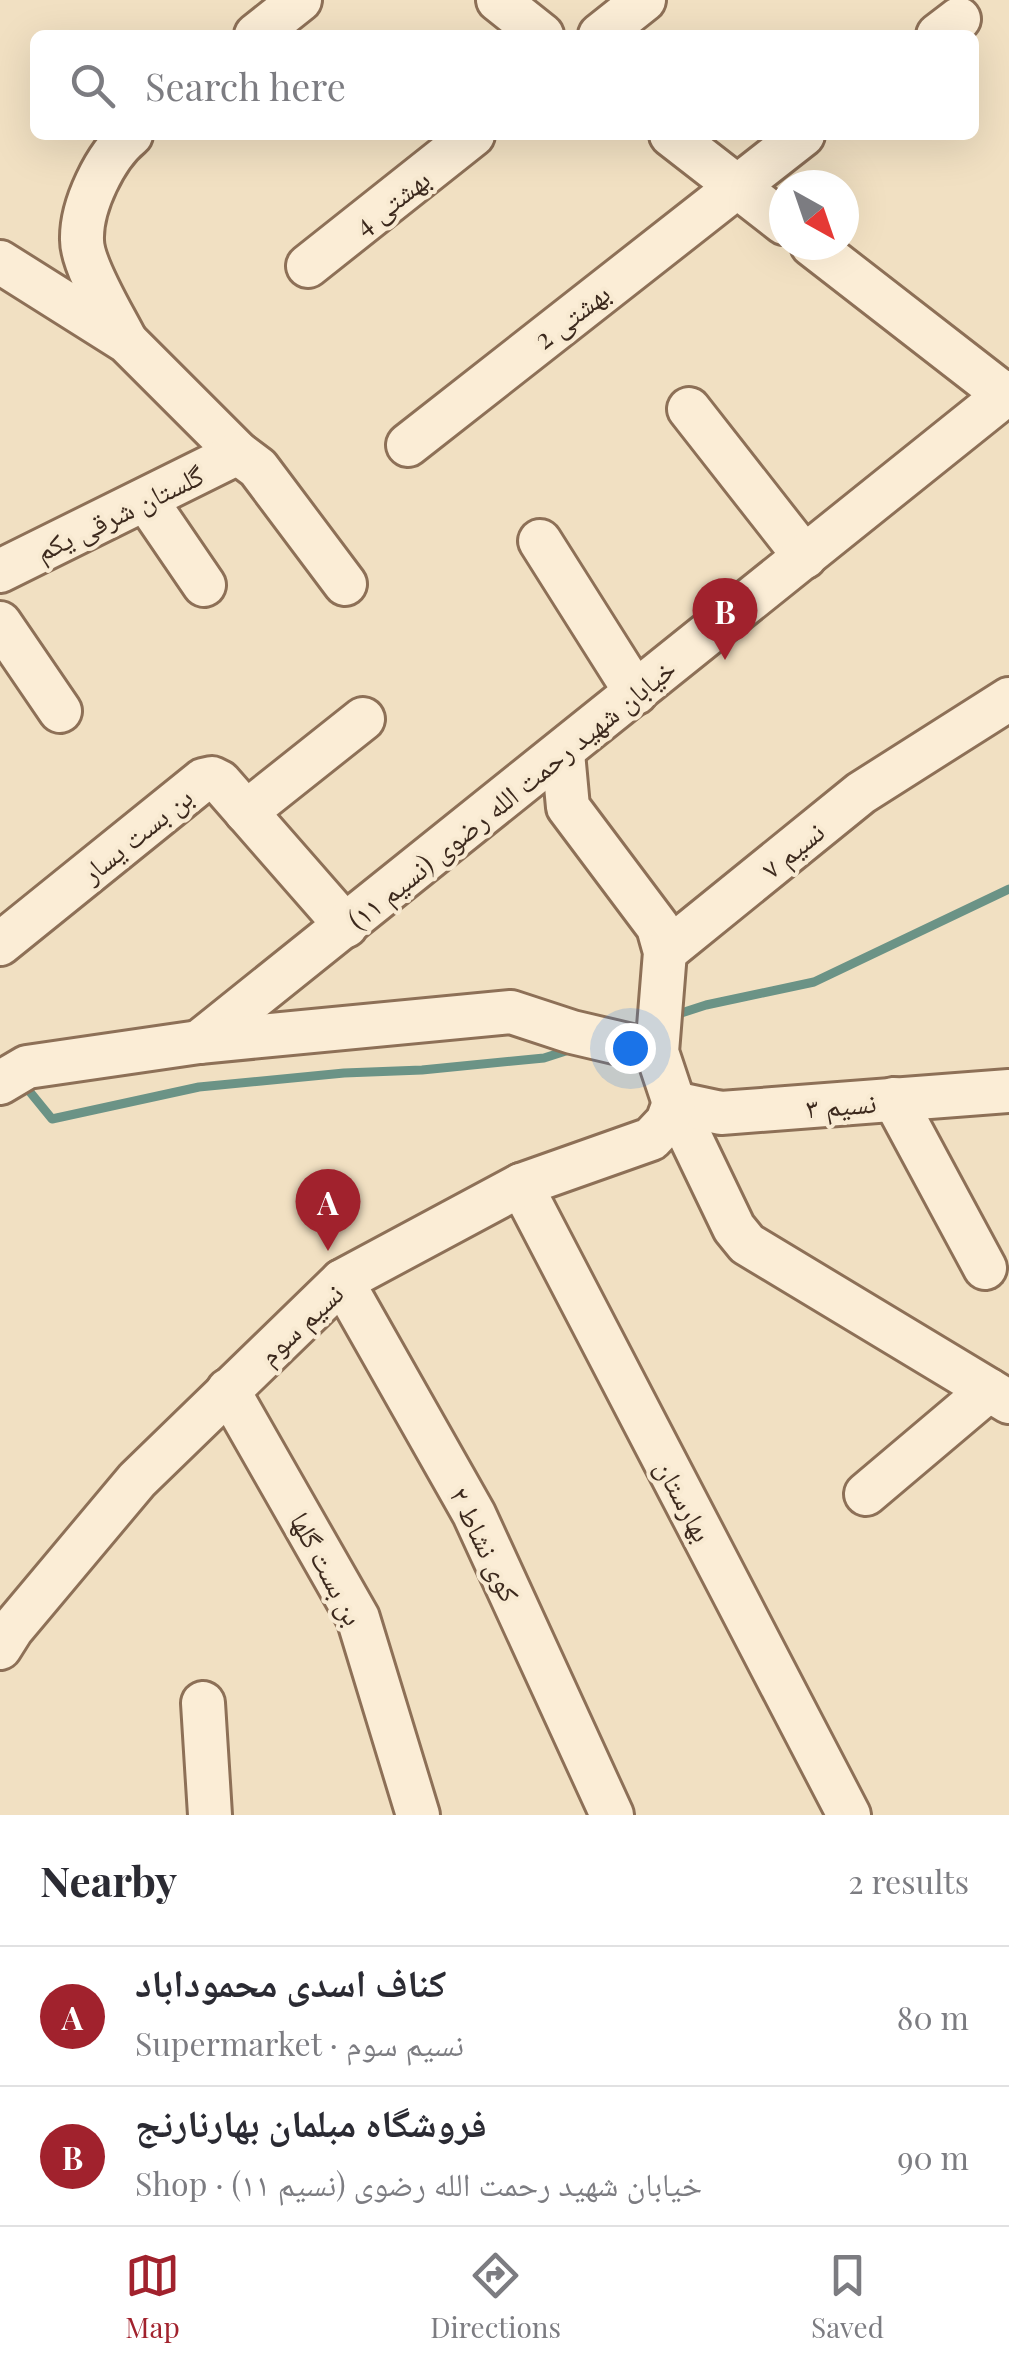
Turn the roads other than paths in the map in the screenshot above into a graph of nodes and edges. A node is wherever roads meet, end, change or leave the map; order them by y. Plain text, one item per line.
1 (300, 0) edge
2 (498, 0) edge
3 (644, 0) edge
4 (262, 30) edge
5 (536, 30) edge
6 (606, 30) edge
7 (126, 140) edge
8 (468, 140) edge
9 (677, 140) edge
10 (795, 140) edge
11 (735, 185) junction
12 (769, 211) edge
13 (832, 260) edge
14 (0, 262) edge
15 (308, 266) dead end
16 (127, 342) junction
17 (1008, 395) edge
18 (689, 409) dead end
19 (408, 445) dead end
20 (238, 452) junction
21 (146, 500) junction
22 (540, 542) dead end
23 (805, 557) junction
24 (0, 571) edge
25 (345, 584) dead end
26 (204, 585) dead end
27 (0, 623) edge
28 (636, 693) junction
29 (1009, 699) edge
30 (60, 711) dead end
31 (363, 719) dead end
32 (563, 753) junction
33 (246, 812) junction
34 (346, 926) junction
35 (0, 944) edge
36 (666, 952) junction
37 (199, 1042) junction
38 (656, 1052) junction
39 (13, 1075) edge
40 (1009, 1092) edge
41 (894, 1099) junction
42 (674, 1103) junction
43 (521, 1185) junction
44 (985, 1268) dead end
45 (342, 1281) junction
46 (228, 1390) junction
47 (999, 1396) edge
48 (866, 1494) dead end
49 (0, 1648) edge
50 (203, 1703) dead end
51 (210, 1815) edge
52 (418, 1815) edge
53 (612, 1815) edge
54 (850, 1815) edge

1 - 4 street
2 - 5 street
3 - 6 street
7 - 16 street
8 - 15 street, بهشتی 4
9 - 11 street
10 - 11 street, بهشتی 2
11 - 12 street
11 - 19 street, بهشتی 2
13 - 17 street
14 - 16 street
16 - 20 street
17 - 23 street, خیابان شهید رحمت الله رضوی (نسیم ۱۱)
18 - 23 street
20 - 21 street, گلستان شرقی یکم
20 - 25 street
21 - 24 street, گلستان شرقی یکم
21 - 26 street
22 - 28 street
23 - 28 street, خیابان شهید رحمت الله رضوی (نسیم ۱۱)
27 - 30 street
28 - 32 street, خیابان شهید رحمت الله رضوی (نسیم ۱۱)
29 - 36 street, نسیم ۷
31 - 33 street
32 - 34 street, خیابان شهید رحمت الله رضوی (نسیم ۱۱)
32 - 36 street
33 - 34 street, بن بست یسار
33 - 35 street, بن بست یسار
34 - 37 street, خیابان شهید رحمت الله رضوی (نسیم ۱۱)
36 - 38 street
37 - 38 street
37 - 39 street
38 - 42 street
40 - 41 street, نسیم ۳
41 - 42 street, نسیم ۳
41 - 44 street
42 - 43 street, نسیم سوم
42 - 47 street
43 - 45 street, نسیم سوم
43 - 54 street, بهارستان
45 - 46 street, نسیم سوم
45 - 53 street, کوی نشاط ۲
46 - 49 street, نسیم سوم
46 - 52 street, بن بست گلها
47 - 48 street
50 - 51 street

